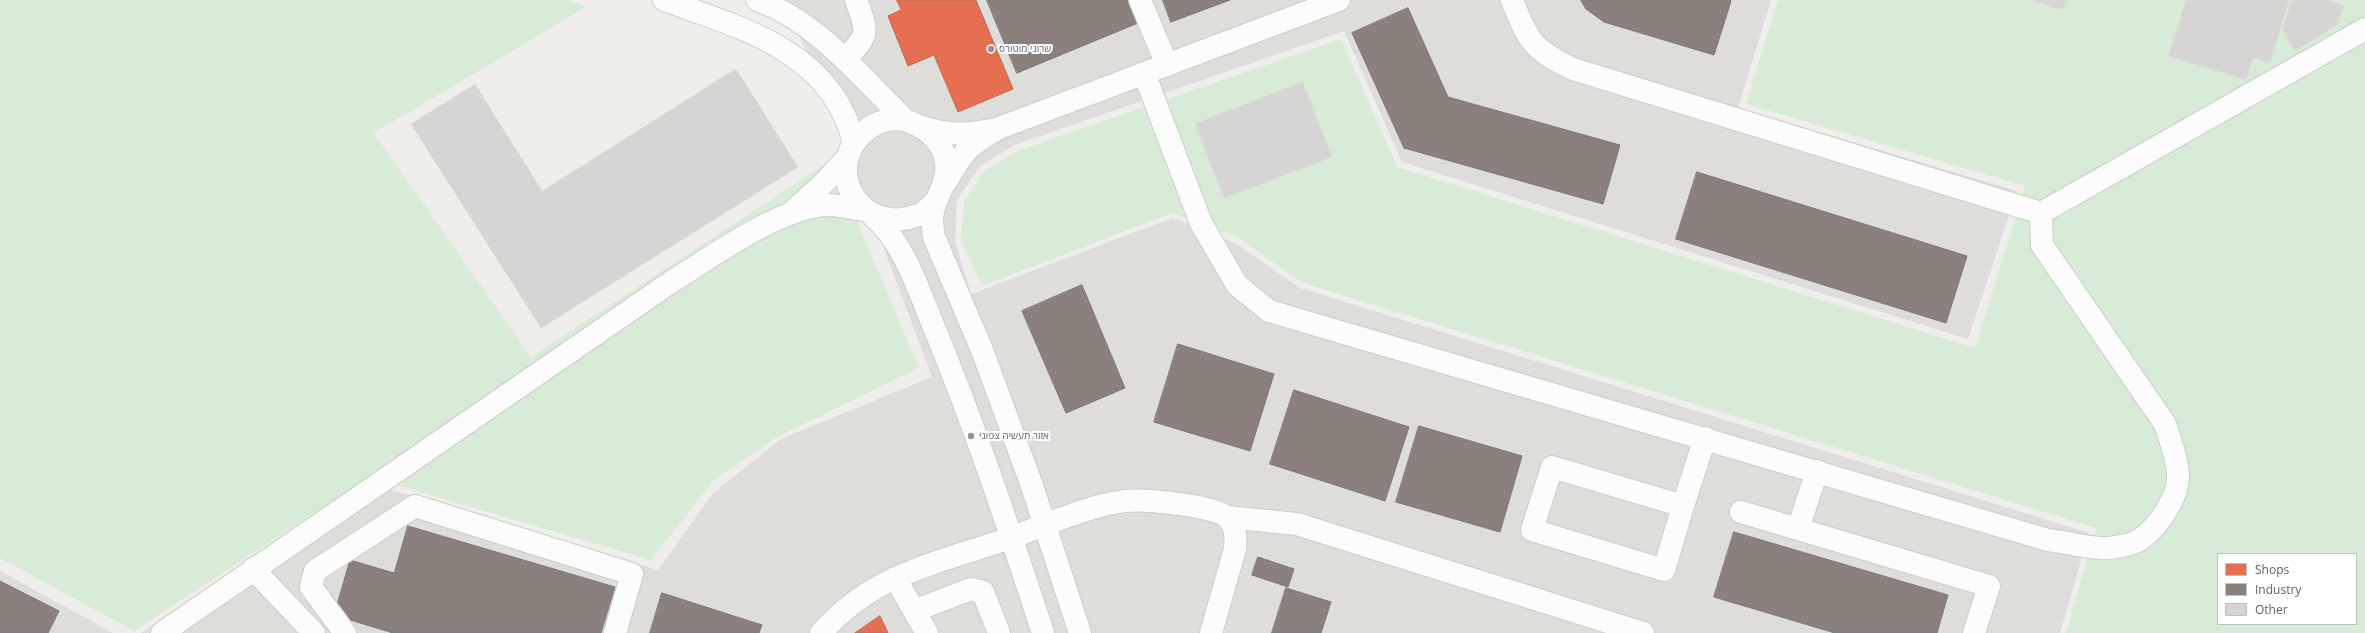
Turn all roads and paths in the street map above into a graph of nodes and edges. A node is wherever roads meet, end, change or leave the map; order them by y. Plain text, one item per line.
1 (664, 0) edge
2 (757, 0) edge
3 (856, 0) edge
4 (1140, 0) edge
5 (1339, 0) edge
6 (1512, 0) edge
7 (2365, 29) edge
8 (845, 60) junction
9 (1167, 65) junction
10 (1144, 73) junction
11 (913, 123) junction
12 (999, 128) junction
13 (850, 150) junction
14 (941, 192) junction
15 (869, 212) junction
16 (2041, 213) junction
17 (786, 217) junction
18 (1705, 438) junction
19 (1817, 472) junction
20 (1683, 506) junction
21 (1741, 512) dead end
22 (1227, 517) junction
23 (1045, 525) junction
24 (1798, 529) junction
25 (1012, 537) junction
26 (254, 569) junction
27 (895, 578) junction
28 (914, 611) junction
29 (162, 633) edge
30 (314, 633) edge
31 (345, 633) edge
32 (614, 633) edge
33 (821, 633) edge
34 (927, 633) edge
35 (999, 633) edge
36 (1043, 633) edge
37 (1080, 633) edge
38 (1211, 633) edge
39 (1643, 633) edge
40 (1974, 633) edge

1 - 13 street
2 - 8 street
3 - 8 street
4 - 9 street
5 - 9 street
6 - 16 street
7 - 16 street
8 - 11 street
9 - 10 street
10 - 12 street
10 - 18 street
11 - 12 street
11 - 13 street
11 - 14 street
12 - 14 street
13 - 15 street
13 - 17 street
14 - 15 street
14 - 23 street
15 - 17 street
15 - 25 street
16 - 19 street
17 - 26 street
18 - 19 street
18 - 20 street
19 - 24 street
20 - 20 street
21 - 24 street
22 - 23 street
22 - 38 street
22 - 39 street
23 - 25 street
23 - 37 street
24 - 40 street
25 - 27 street
25 - 36 street
26 - 29 street
26 - 30 street
27 - 28 street
27 - 33 street
28 - 34 street
28 - 35 street
31 - 32 street

